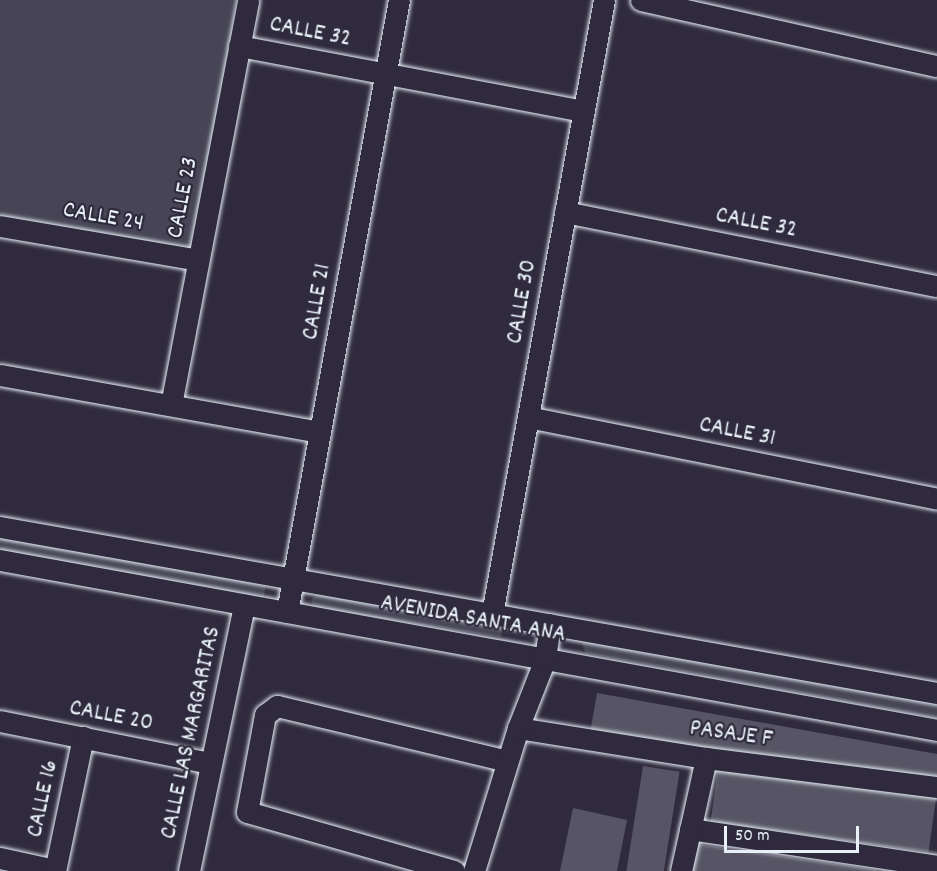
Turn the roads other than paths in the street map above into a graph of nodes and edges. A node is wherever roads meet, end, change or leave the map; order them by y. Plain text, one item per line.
1 (248, 0) edge
2 (399, 0) edge
3 (604, 0) edge
4 (641, 0) edge
5 (239, 46) junction
6 (937, 66) edge
7 (386, 74) junction
8 (584, 111) junction
9 (565, 212) junction
10 (0, 226) edge
11 (198, 260) junction
12 (937, 286) edge
13 (0, 375) edge
14 (171, 405) junction
15 (528, 417) junction
16 (320, 432) junction
17 (937, 499) edge
18 (0, 527) edge
19 (0, 560) edge
20 (293, 579) junction
21 (244, 604) junction
22 (287, 612) junction
23 (492, 614) junction
24 (550, 624) junction
25 (545, 659) junction
26 (937, 693) edge
27 (0, 721) edge
28 (518, 728) junction
29 (937, 730) edge
30 (82, 737) junction
31 (706, 758) junction
32 (508, 760) junction
33 (211, 763) junction
34 (937, 787) edge
35 (690, 829) junction
36 (0, 858) edge
37 (937, 866) edge
38 (55, 870) edge
39 (189, 871) edge
40 (454, 871) edge
41 (474, 871) edge
42 (681, 871) edge

1 - 5 street, CALLE 23
2 - 7 street, CALLE 21
3 - 8 street, CALLE 30
4 - 6 street
5 - 7 street, CALLE 32
5 - 11 street, CALLE 23
7 - 8 street, CALLE 32
7 - 16 street, CALLE 21
8 - 9 street, CALLE 30
9 - 12 street, CALLE 32
9 - 15 street, CALLE 30
10 - 11 street, CALLE 24
11 - 14 street, CALLE 23
13 - 14 street
14 - 16 street
15 - 17 street, CALLE 31
15 - 23 street, CALLE 30
16 - 20 street, CALLE 21
18 - 20 street, AVENIDA SANTA ANA
19 - 21 street, AVENIDA SANTA ANA
20 - 22 street, CALLE 21
20 - 23 street, AVENIDA SANTA ANA
21 - 22 street, AVENIDA SANTA ANA
21 - 33 street, CALLE LAS MARGARITAS
22 - 25 street, AVENIDA SANTA ANA
23 - 24 street, AVENIDA SANTA ANA
24 - 25 street
24 - 26 street, AVENIDA SANTA ANA
25 - 28 street
25 - 29 street, AVENIDA SANTA ANA
27 - 30 street, CALLE 20
28 - 31 street, PASAJE F
28 - 32 street
30 - 33 street, CALLE 20
30 - 38 street, CALLE 16
31 - 34 street, PASAJE F
31 - 35 street
32 - 40 street
32 - 41 street
33 - 39 street, CALLE LAS MARGARITAS
35 - 37 street
35 - 42 street
36 - 38 street

